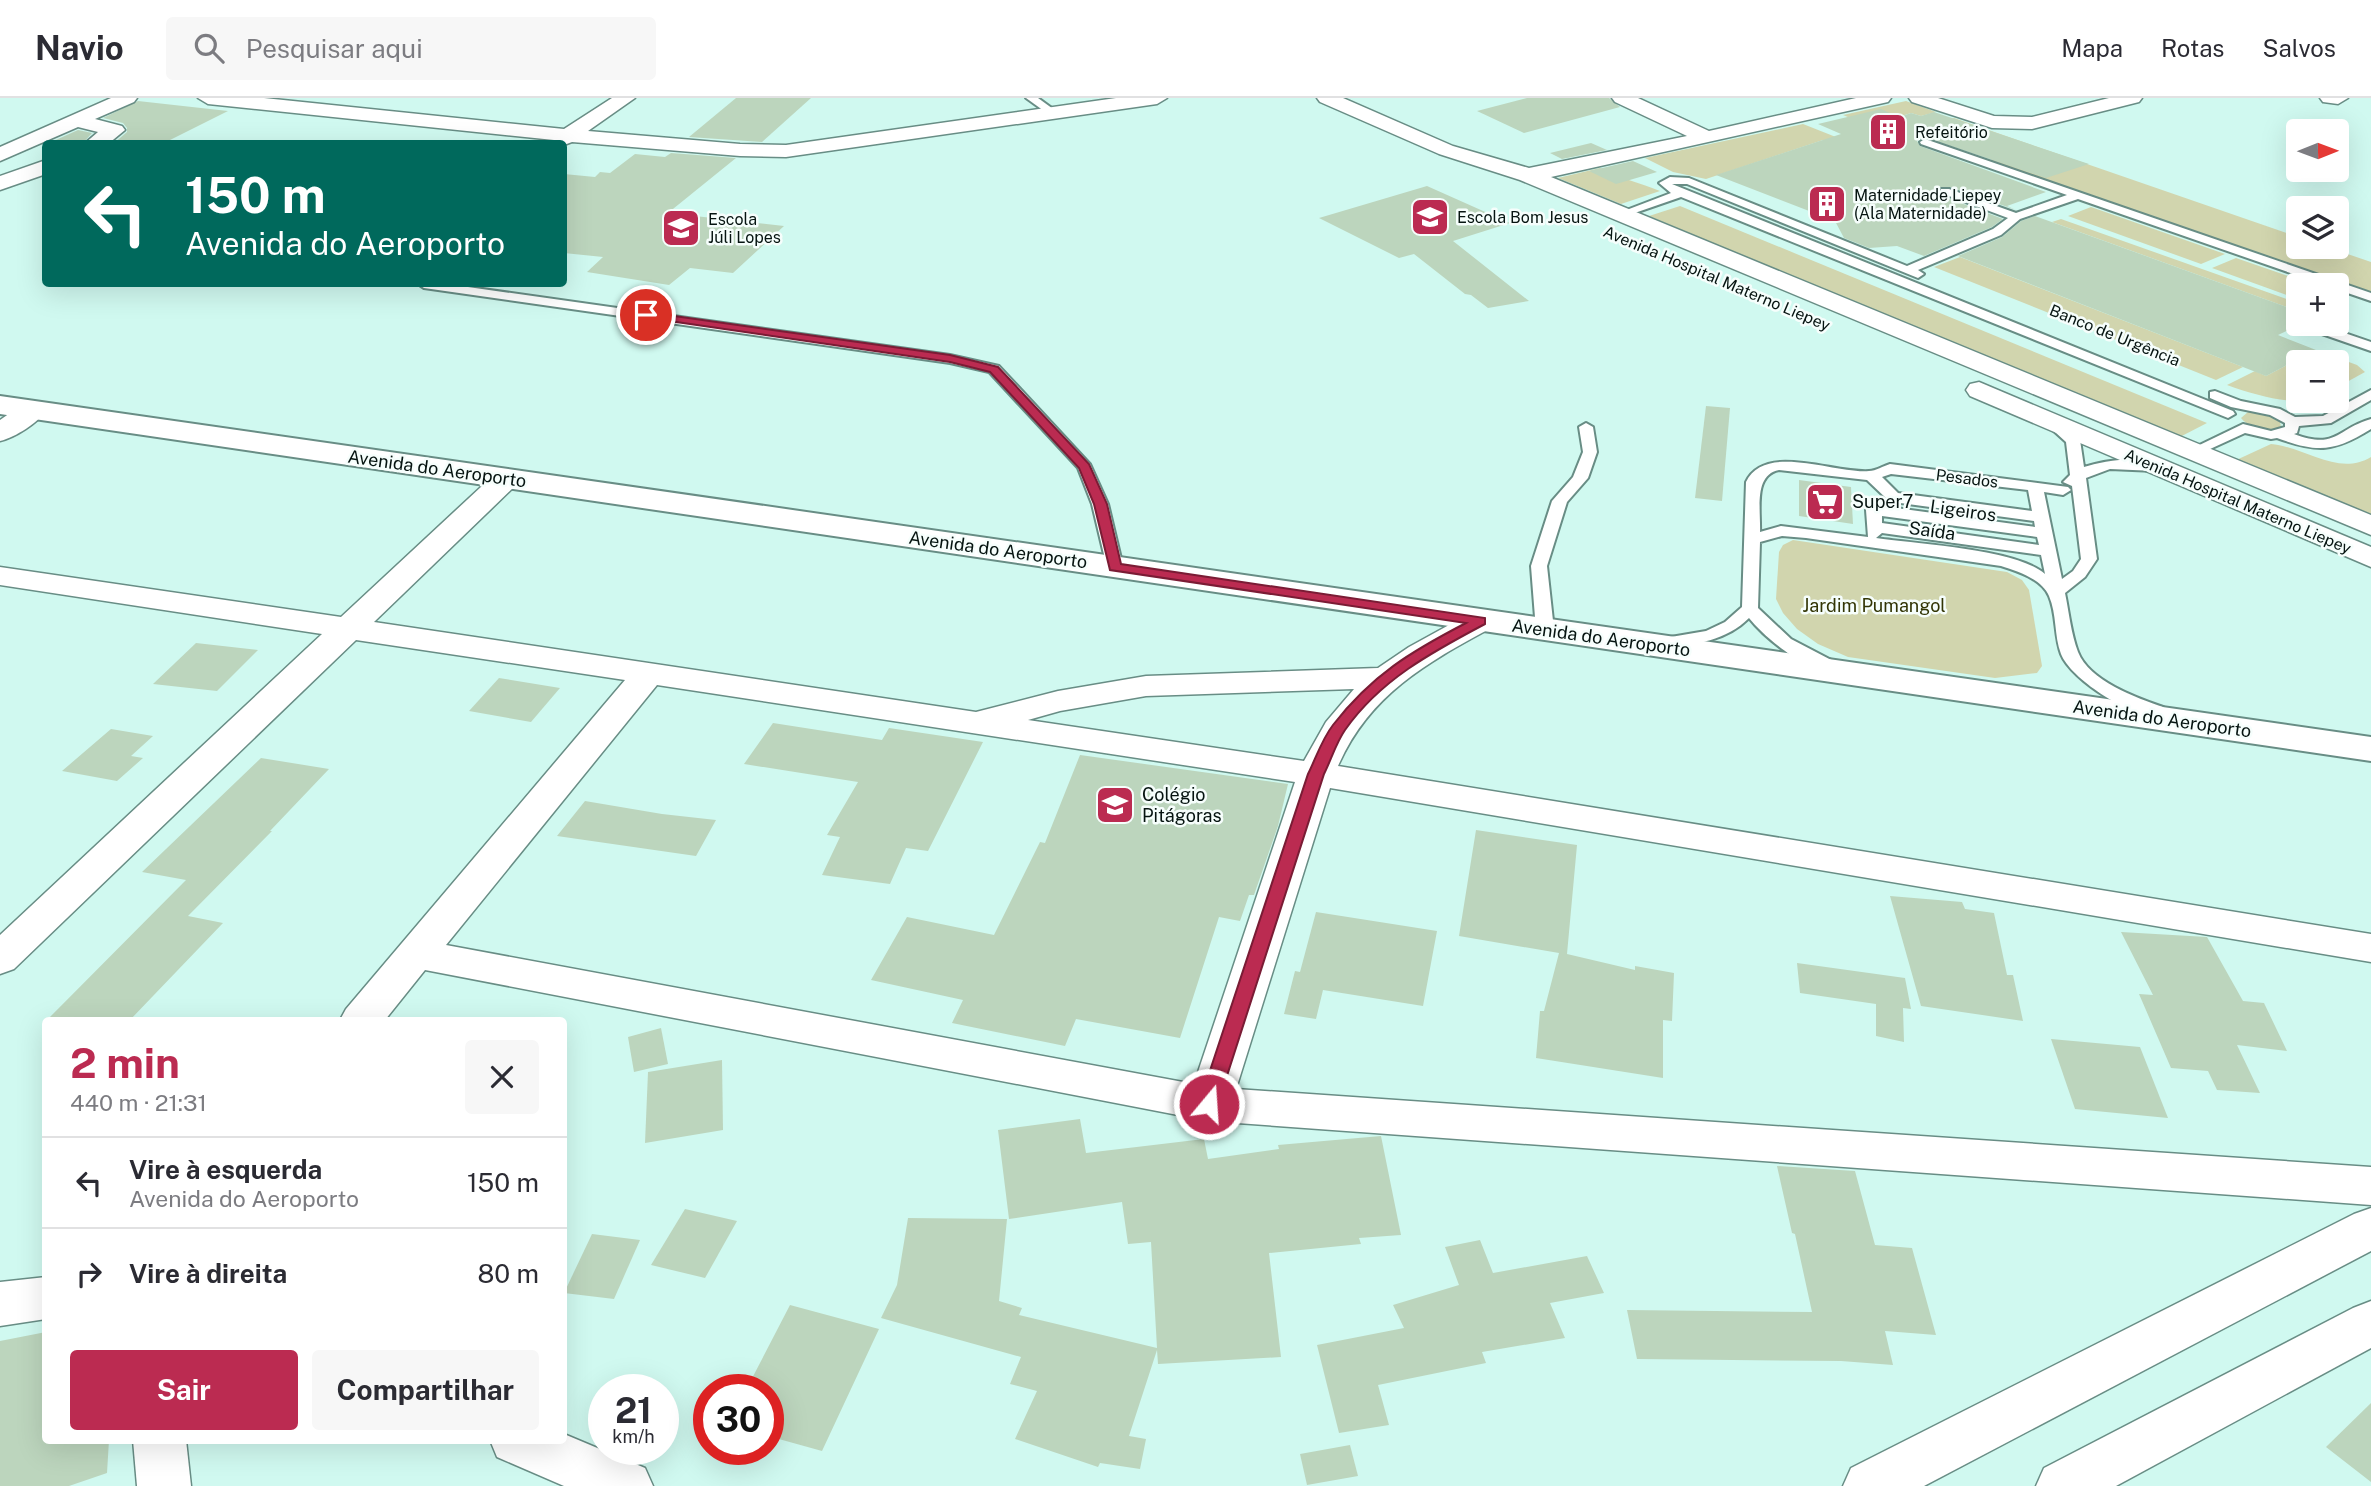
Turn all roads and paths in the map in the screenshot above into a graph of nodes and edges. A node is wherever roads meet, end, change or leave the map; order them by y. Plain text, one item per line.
1 (127, 98) edge
2 (208, 98) edge
3 (625, 98) edge
4 (1031, 98) edge
5 (1157, 98) edge
6 (1327, 98) edge
7 (1622, 98) edge
8 (1881, 98) edge
9 (1919, 98) edge
10 (2132, 98) edge
11 (2330, 98) edge
12 (2338, 98) edge
13 (1055, 114) junction
14 (76, 121) junction
15 (1707, 138) junction
16 (99, 140) edge
17 (563, 140) edge
18 (567, 140) edge
19 (1925, 142) dead end
20 (1446, 150) junction
21 (0, 155) edge
22 (42, 168) edge
23 (1528, 175) junction
24 (0, 184) edge
25 (1945, 191) dead end
26 (1681, 192) junction
27 (2078, 195) junction
28 (1622, 214) junction
29 (2016, 218) junction
30 (1907, 270) junction
31 (445, 287) edge
32 (2371, 297) edge
33 (2341, 336) edge
34 (2371, 347) edge
35 (2371, 394) edge
36 (0, 405) edge
37 (2243, 406) junction
38 (33, 410) junction
39 (2228, 414) junction
40 (2048, 420) junction
41 (2292, 422) junction
42 (2371, 423) edge
43 (1586, 427) dead end
44 (2243, 428) junction
45 (0, 433) edge
46 (2280, 434) junction
47 (2192, 452) junction
48 (2159, 467) junction
49 (2078, 475) junction
50 (506, 478) junction
51 (1877, 482) junction
52 (2063, 490) junction
53 (1874, 522) junction
54 (2042, 524) junction
55 (2371, 526) edge
56 (1753, 539) junction
57 (1848, 539) junction
58 (2371, 558) edge
59 (1115, 567) junction
60 (0, 576) edge
61 (2056, 592) junction
62 (1750, 608) junction
63 (1480, 621) junction
64 (348, 628) junction
65 (1545, 631) junction
66 (1650, 645) junction
67 (649, 673) junction
68 (1846, 673) junction
69 (1384, 678) junction
70 (974, 722) junction
71 (2191, 723) junction
72 (2371, 749) edge
73 (1316, 774) junction
74 (2371, 948) edge
75 (417, 954) junction
76 (0, 959) edge
77 (364, 1017) edge
78 (1209, 1104) junction
79 (2371, 1185) edge
80 (2371, 1228) edge
81 (42, 1299) edge
82 (0, 1304) edge
83 (2371, 1323) edge
84 (159, 1444) edge
85 (526, 1444) edge
86 (164, 1486) edge
87 (626, 1486) edge
88 (1870, 1486) edge
89 (2063, 1486) edge

1 - 14 street
2 - 17 street
3 - 17 street
4 - 13 lane
5 - 13 street
6 - 20 street
7 - 15 street
8 - 15 street
9 - 10 street
11 - 12 street
13 - 18 street
14 - 16 street
14 - 21 street
15 - 23 street
19 - 27 lane
20 - 23 street, Avenida Hospital Materno Liepey
20 - 40 street, Avenida Hospital Materno Liepey
22 - 24 street
23 - 28 street, Avenida Hospital Materno Liepey
25 - 29 lane
26 - 28 lane
26 - 30 lane, Banco de Urgência
26 - 39 lane
27 - 29 lane
27 - 32 lane
28 - 47 street, Avenida Hospital Materno Liepey
29 - 30 lane
30 - 37 lane, Banco de Urgência
31 - 59 lane
33 - 34 lane
35 - 41 lane
36 - 38 main road, Avenida do Aeroporto
37 - 39 lane
37 - 41 lane, Banco de Urgência
38 - 45 street
38 - 50 main road, Avenida do Aeroporto
39 - 44 lane
40 - 48 street, Avenida Hospital Materno Liepey
40 - 49 lane
41 - 46 lane
42 - 46 lane
43 - 65 lane
44 - 46 lane
44 - 47 lane
47 - 48 street
47 - 55 street, Avenida Hospital Materno Liepey
48 - 49 lane
48 - 58 street, Avenida Hospital Materno Liepey
49 - 52 lane
49 - 61 lane
50 - 59 main road, Avenida do Aeroporto
50 - 64 street
51 - 54 lane, Pesados
51 - 54 lane, Pesados
51 - 56 lane, Pesados
52 - 54 lane
52 - 54 lane, Pesados
53 - 54 lane, Ligeiros
53 - 54 lane, Ligeiros
53 - 57 lane
54 - 61 lane
56 - 57 lane, Saída
56 - 62 lane
57 - 61 lane, Saída
59 - 63 main road, Avenida do Aeroporto
60 - 64 street
61 - 71 lane
62 - 66 lane
62 - 68 lane
63 - 65 main road, Avenida do Aeroporto
63 - 69 street
64 - 67 street
64 - 76 street
65 - 66 main road, Avenida do Aeroporto
66 - 68 main road, Avenida do Aeroporto
67 - 70 street
67 - 75 street
68 - 71 main road, Avenida do Aeroporto
69 - 70 street
69 - 73 street
70 - 73 street
71 - 72 main road, Avenida do Aeroporto
73 - 74 street
73 - 78 street
75 - 77 street
75 - 78 street
78 - 79 street
80 - 88 street
81 - 82 street
83 - 89 street
84 - 86 street
85 - 87 street

